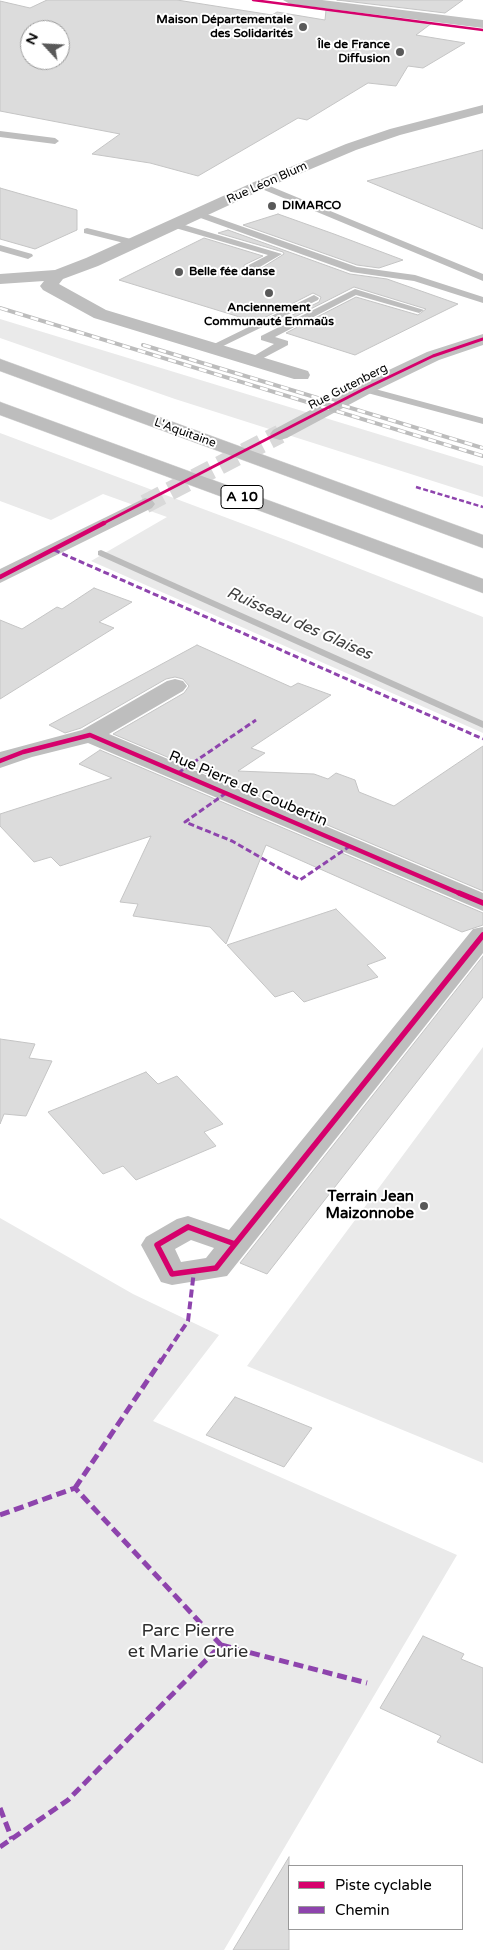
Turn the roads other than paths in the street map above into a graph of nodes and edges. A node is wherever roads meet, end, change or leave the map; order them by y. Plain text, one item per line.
1 (290, 0) edge
2 (483, 24) edge
3 (483, 109) edge
4 (0, 134) edge
5 (55, 141) dead end
6 (260, 184) junction
7 (198, 214) junction
8 (175, 225) junction
9 (87, 231) dead end
10 (136, 243) junction
11 (0, 248) edge
12 (28, 256) dead end
13 (249, 268) dead end
14 (57, 274) junction
15 (483, 278) edge
16 (0, 279) edge
17 (314, 298) dead end
18 (483, 300) edge
19 (418, 310) dead end
20 (483, 339) edge
21 (212, 347) junction
22 (252, 360) junction
23 (0, 365) edge
24 (302, 375) dead end
25 (0, 381) edge
26 (364, 389) junction
27 (0, 408) edge
28 (483, 421) edge
29 (280, 434) tunnel mouth
30 (303, 476) junction
31 (144, 504) tunnel mouth
32 (483, 542) edge
33 (0, 577) edge
34 (483, 586) edge
35 (175, 686) dead end
36 (90, 735) junction
37 (0, 761) edge
38 (483, 903) edge
39 (483, 935) edge
40 (235, 1244) dead end

1 - 2 street
3 - 6 street, Rue Léon Blum
4 - 5 lane
6 - 7 street, Rue Léon Blum
6 - 15 lane
7 - 8 street, Rue Léon Blum
7 - 18 lane
8 - 10 street, Rue Léon Blum
8 - 13 lane
9 - 10 lane
10 - 14 street, Rue Léon Blum
11 - 12 lane
14 - 16 street, Rue Léon Blum
14 - 21 street
17 - 21 lane
19 - 22 lane
20 - 26 street, Rue Gutenberg
21 - 22 street
22 - 24 street
23 - 30 highway, L'Aquitaine
25 - 30 highway
26 - 28 lane
26 - 29 street, Rue Gutenberg
27 - 34 highway, A 10
30 - 32 highway, L'Aquitaine
31 - 33 street
35 - 36 street
36 - 37 street
36 - 38 street, Rue Pierre de Coubertin
39 - 40 street

